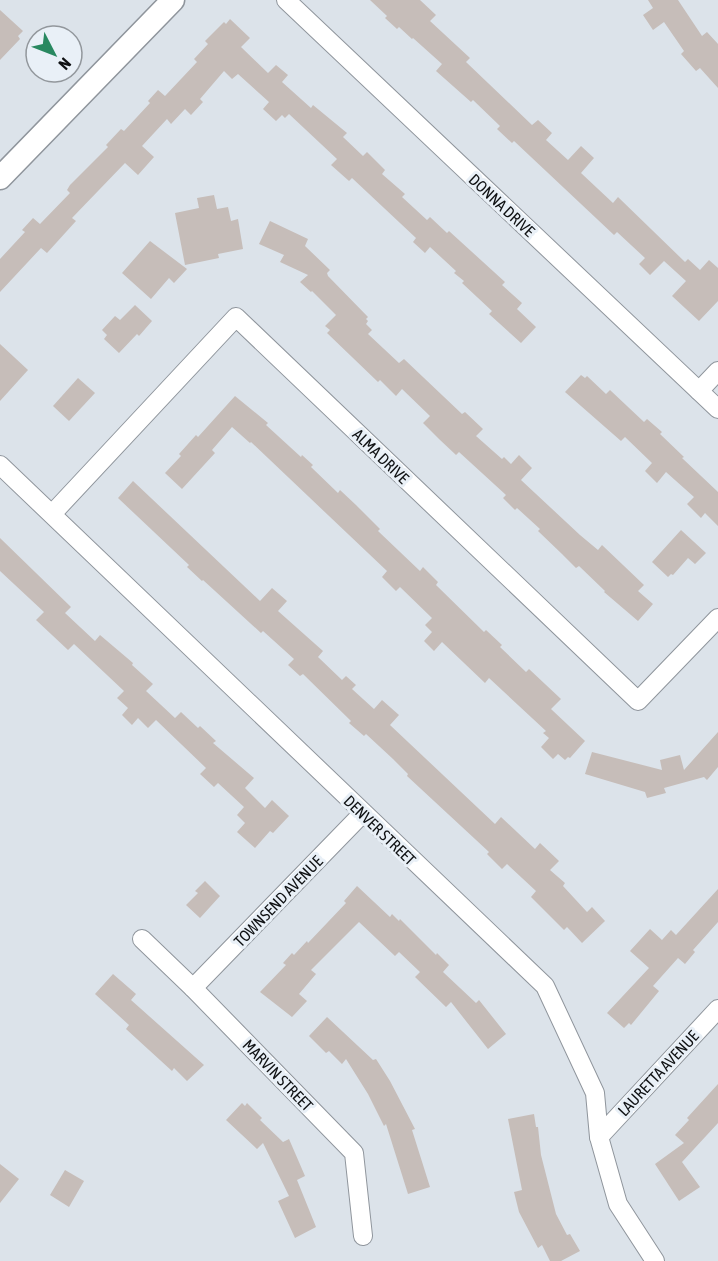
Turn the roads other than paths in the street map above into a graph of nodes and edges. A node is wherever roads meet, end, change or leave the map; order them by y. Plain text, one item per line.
1 (173, 0) edge
2 (286, 0) edge
3 (0, 178) edge
4 (718, 371) edge
5 (699, 391) junction
6 (718, 409) edge
7 (0, 465) edge
8 (52, 514) junction
9 (718, 618) edge
10 (363, 813) junction
11 (142, 939) dead end
12 (193, 988) junction
13 (718, 1009) edge
14 (599, 1137) junction
15 (363, 1236) dead end
16 (656, 1261) edge

1 - 3 street
2 - 5 street, DONNA DRIVE
4 - 5 street
5 - 6 street, DONNA DRIVE
7 - 8 street, DENVER STREET
8 - 9 street, ALMA DRIVE
8 - 10 street, DENVER STREET
10 - 12 street, TOWNSEND AVENUE
10 - 14 street, DENVER STREET
11 - 12 street, MARVIN STREET
12 - 15 street, MARVIN STREET
13 - 14 street, LAURETTA AVENUE
14 - 16 street, DENVER STREET

